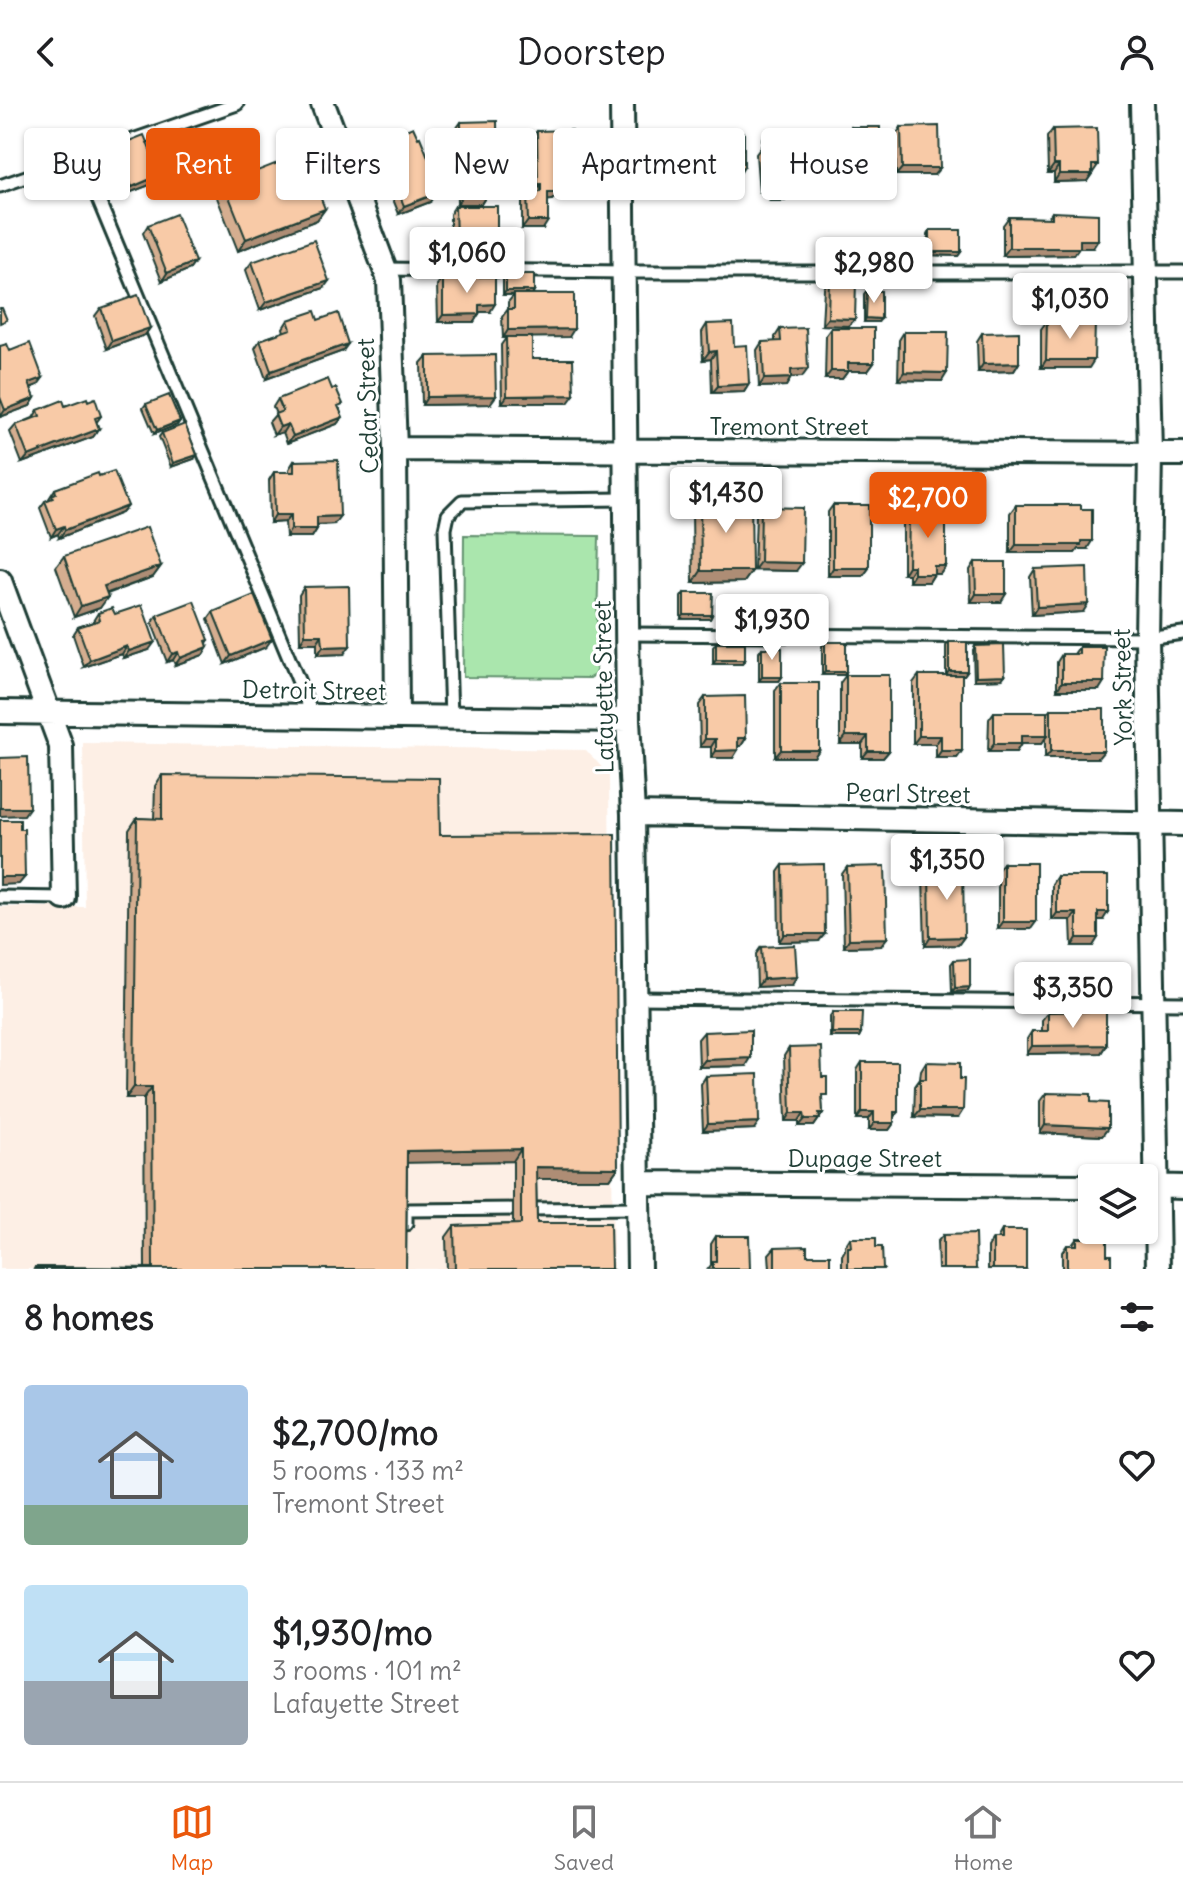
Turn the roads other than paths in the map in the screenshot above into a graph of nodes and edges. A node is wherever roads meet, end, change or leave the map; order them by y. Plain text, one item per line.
1 (237, 104) edge
2 (323, 104) edge
3 (622, 104) edge
4 (1142, 104) edge
5 (130, 141) edge
6 (24, 178) edge
7 (0, 186) edge
8 (98, 200) edge
9 (385, 269) junction
10 (624, 272) junction
11 (1146, 272) junction
12 (1183, 272) edge
13 (395, 449) junction
14 (625, 450) junction
15 (1150, 454) junction
16 (1183, 454) edge
17 (625, 499) junction
18 (0, 581) edge
19 (1183, 633) edge
20 (627, 634) junction
21 (1147, 638) junction
22 (0, 712) edge
23 (48, 713) junction
24 (313, 716) junction
25 (397, 717) junction
26 (451, 718) junction
27 (628, 720) junction
28 (633, 814) junction
29 (1150, 823) junction
30 (1183, 824) edge
31 (0, 897) edge
32 (64, 898) joint
33 (635, 998) junction
34 (1153, 1003) junction
35 (1183, 1003) edge
36 (1150, 1164) edge
37 (638, 1183) junction
38 (1078, 1186) edge
39 (1158, 1186) edge
40 (1183, 1187) edge
41 (639, 1208) junction
42 (406, 1240) edge
43 (1156, 1244) edge
44 (639, 1269) edge
45 (1158, 1269) edge

1 - 5 lane
2 - 9 street, Cedar Street
3 - 10 street, Lafayette Street
4 - 11 street, York Street
6 - 7 lane
8 - 24 lane
9 - 10 lane
9 - 13 street, Cedar Street
10 - 11 lane
10 - 14 street, Lafayette Street
11 - 12 lane
11 - 15 street, York Street
13 - 14 street, Tremont Street
13 - 25 street, Cedar Street
14 - 15 street, Tremont Street
14 - 17 street, Lafayette Street
15 - 16 street, Tremont Street
15 - 21 street, York Street
17 - 20 street, Lafayette Street
17 - 26 lane
18 - 23 street
19 - 21 lane
20 - 21 lane
20 - 27 street, Lafayette Street
21 - 29 street, York Street
22 - 23 street, Detroit Street
23 - 24 street, Detroit Street
23 - 32 street
24 - 25 street, Detroit Street
25 - 26 street, Detroit Street
26 - 27 street, Detroit Street
27 - 28 street, Lafayette Street
28 - 29 street, Pearl Street
28 - 33 street, Lafayette Street
29 - 30 street, Pearl Street
29 - 34 street, York Street
31 - 32 lane
33 - 34 lane
33 - 37 street, Lafayette Street
34 - 35 lane
34 - 36 street, York Street
37 - 38 street, Dupage Street
37 - 41 street, Lafayette Street
39 - 40 street
41 - 42 lane
41 - 44 street, Lafayette Street
43 - 45 street, York Street

